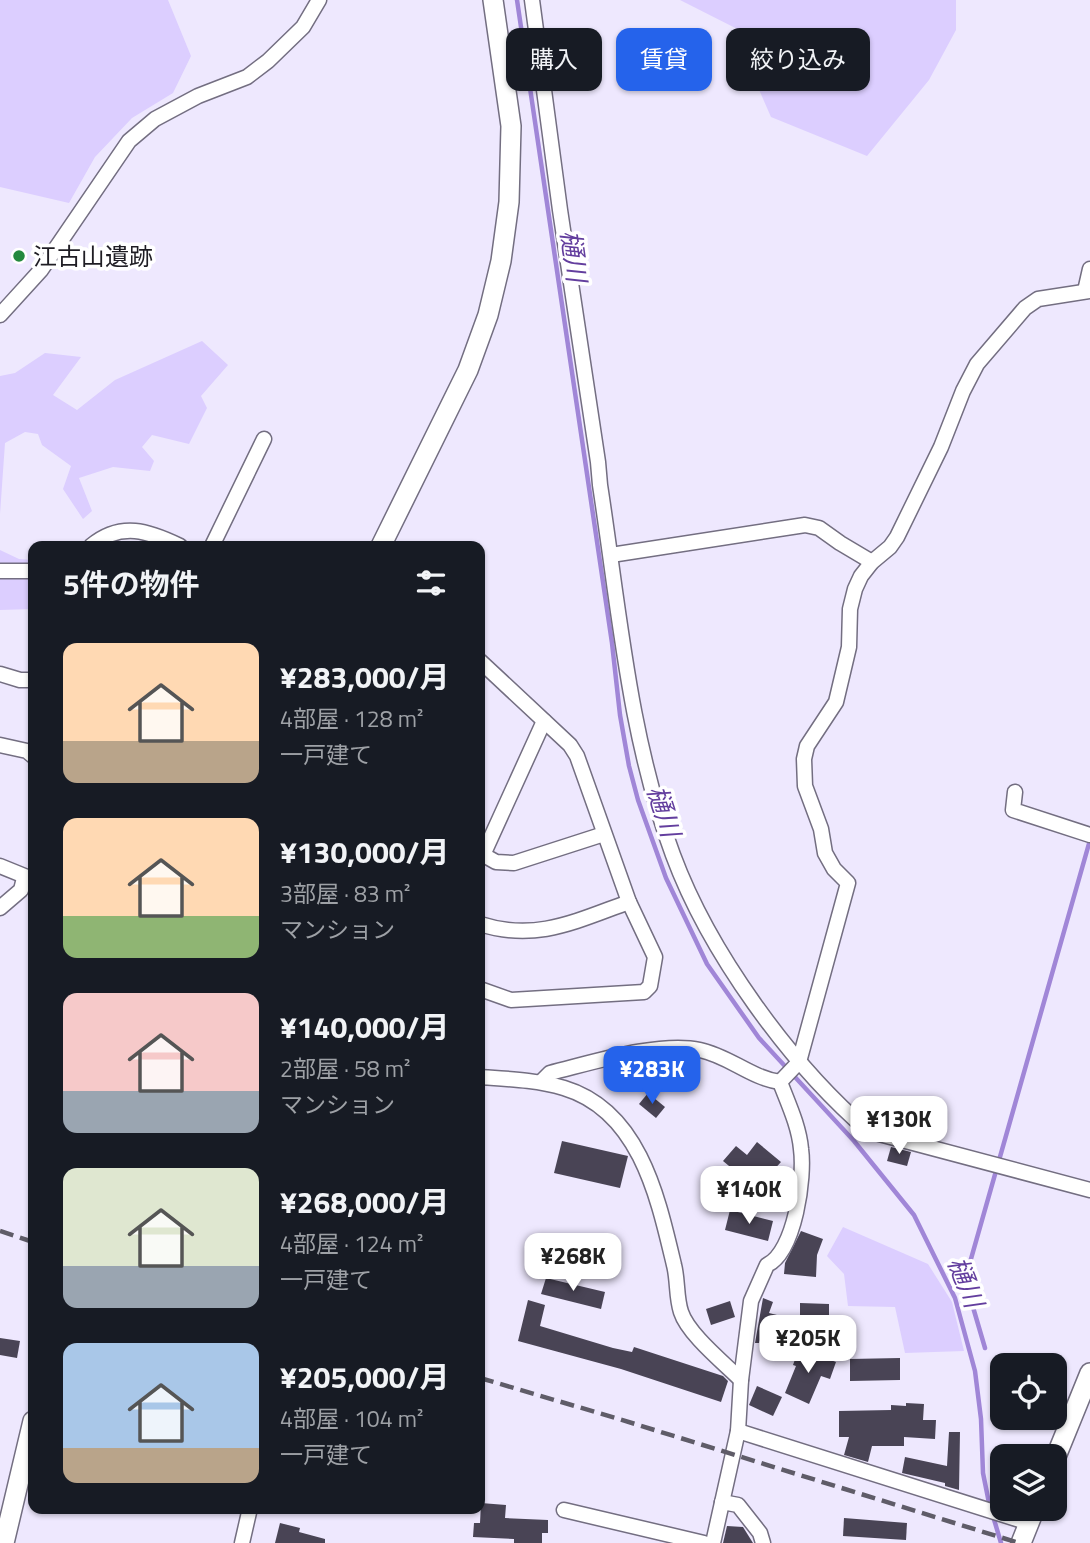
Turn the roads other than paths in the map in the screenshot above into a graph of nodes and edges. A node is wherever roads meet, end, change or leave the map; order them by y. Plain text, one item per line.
1 (319, 0) edge
2 (493, 0) edge
3 (532, 0) edge
4 (1090, 269) edge
5 (1087, 291) edge
6 (0, 315) edge
7 (264, 439) dead end
8 (98, 541) edge
9 (170, 541) edge
10 (214, 541) edge
11 (384, 541) edge
12 (611, 555) junction
13 (872, 562) junction
14 (0, 571) edge
15 (28, 571) edge
16 (485, 668) edge
17 (0, 674) edge
18 (28, 680) edge
19 (544, 721) junction
20 (0, 745) edge
21 (28, 752) edge
22 (1016, 793) dead end
23 (1086, 833) edge
24 (604, 834) junction
25 (485, 846) edge
26 (485, 856) edge
27 (0, 866) edge
28 (28, 879) edge
29 (28, 880) edge
30 (629, 902) junction
31 (0, 908) edge
32 (485, 926) edge
33 (485, 991) edge
34 (798, 1063) junction
35 (485, 1077) edge
36 (782, 1080) junction
37 (541, 1083) junction
38 (1090, 1190) edge
39 (741, 1380) junction
40 (1088, 1385) edge
41 (738, 1430) junction
42 (28, 1442) edge
43 (1062, 1444) edge
44 (722, 1502) junction
45 (564, 1510) dead end
46 (990, 1511) edge
47 (249, 1514) edge
48 (1030, 1521) edge
49 (4, 1543) edge
50 (242, 1543) edge
51 (704, 1543) edge
52 (713, 1543) edge
53 (764, 1543) edge
54 (1021, 1543) edge

1 - 6 street
2 - 11 main road
3 - 12 street
4 - 5 street
5 - 13 street
7 - 10 street
8 - 9 street
12 - 13 street
12 - 34 street
13 - 34 street
14 - 15 street
16 - 19 street
17 - 18 street
19 - 24 street
19 - 25 street
20 - 21 street
22 - 23 street
24 - 26 street
24 - 30 street
27 - 28 street
29 - 31 street
30 - 32 street
30 - 33 street
34 - 36 street
34 - 38 street
35 - 37 street
36 - 37 street
36 - 39 street
37 - 39 street
39 - 41 street
40 - 43 main road
41 - 44 street
41 - 46 street
42 - 49 main road
44 - 52 street
44 - 53 street
45 - 51 street
47 - 50 street
48 - 54 main road

